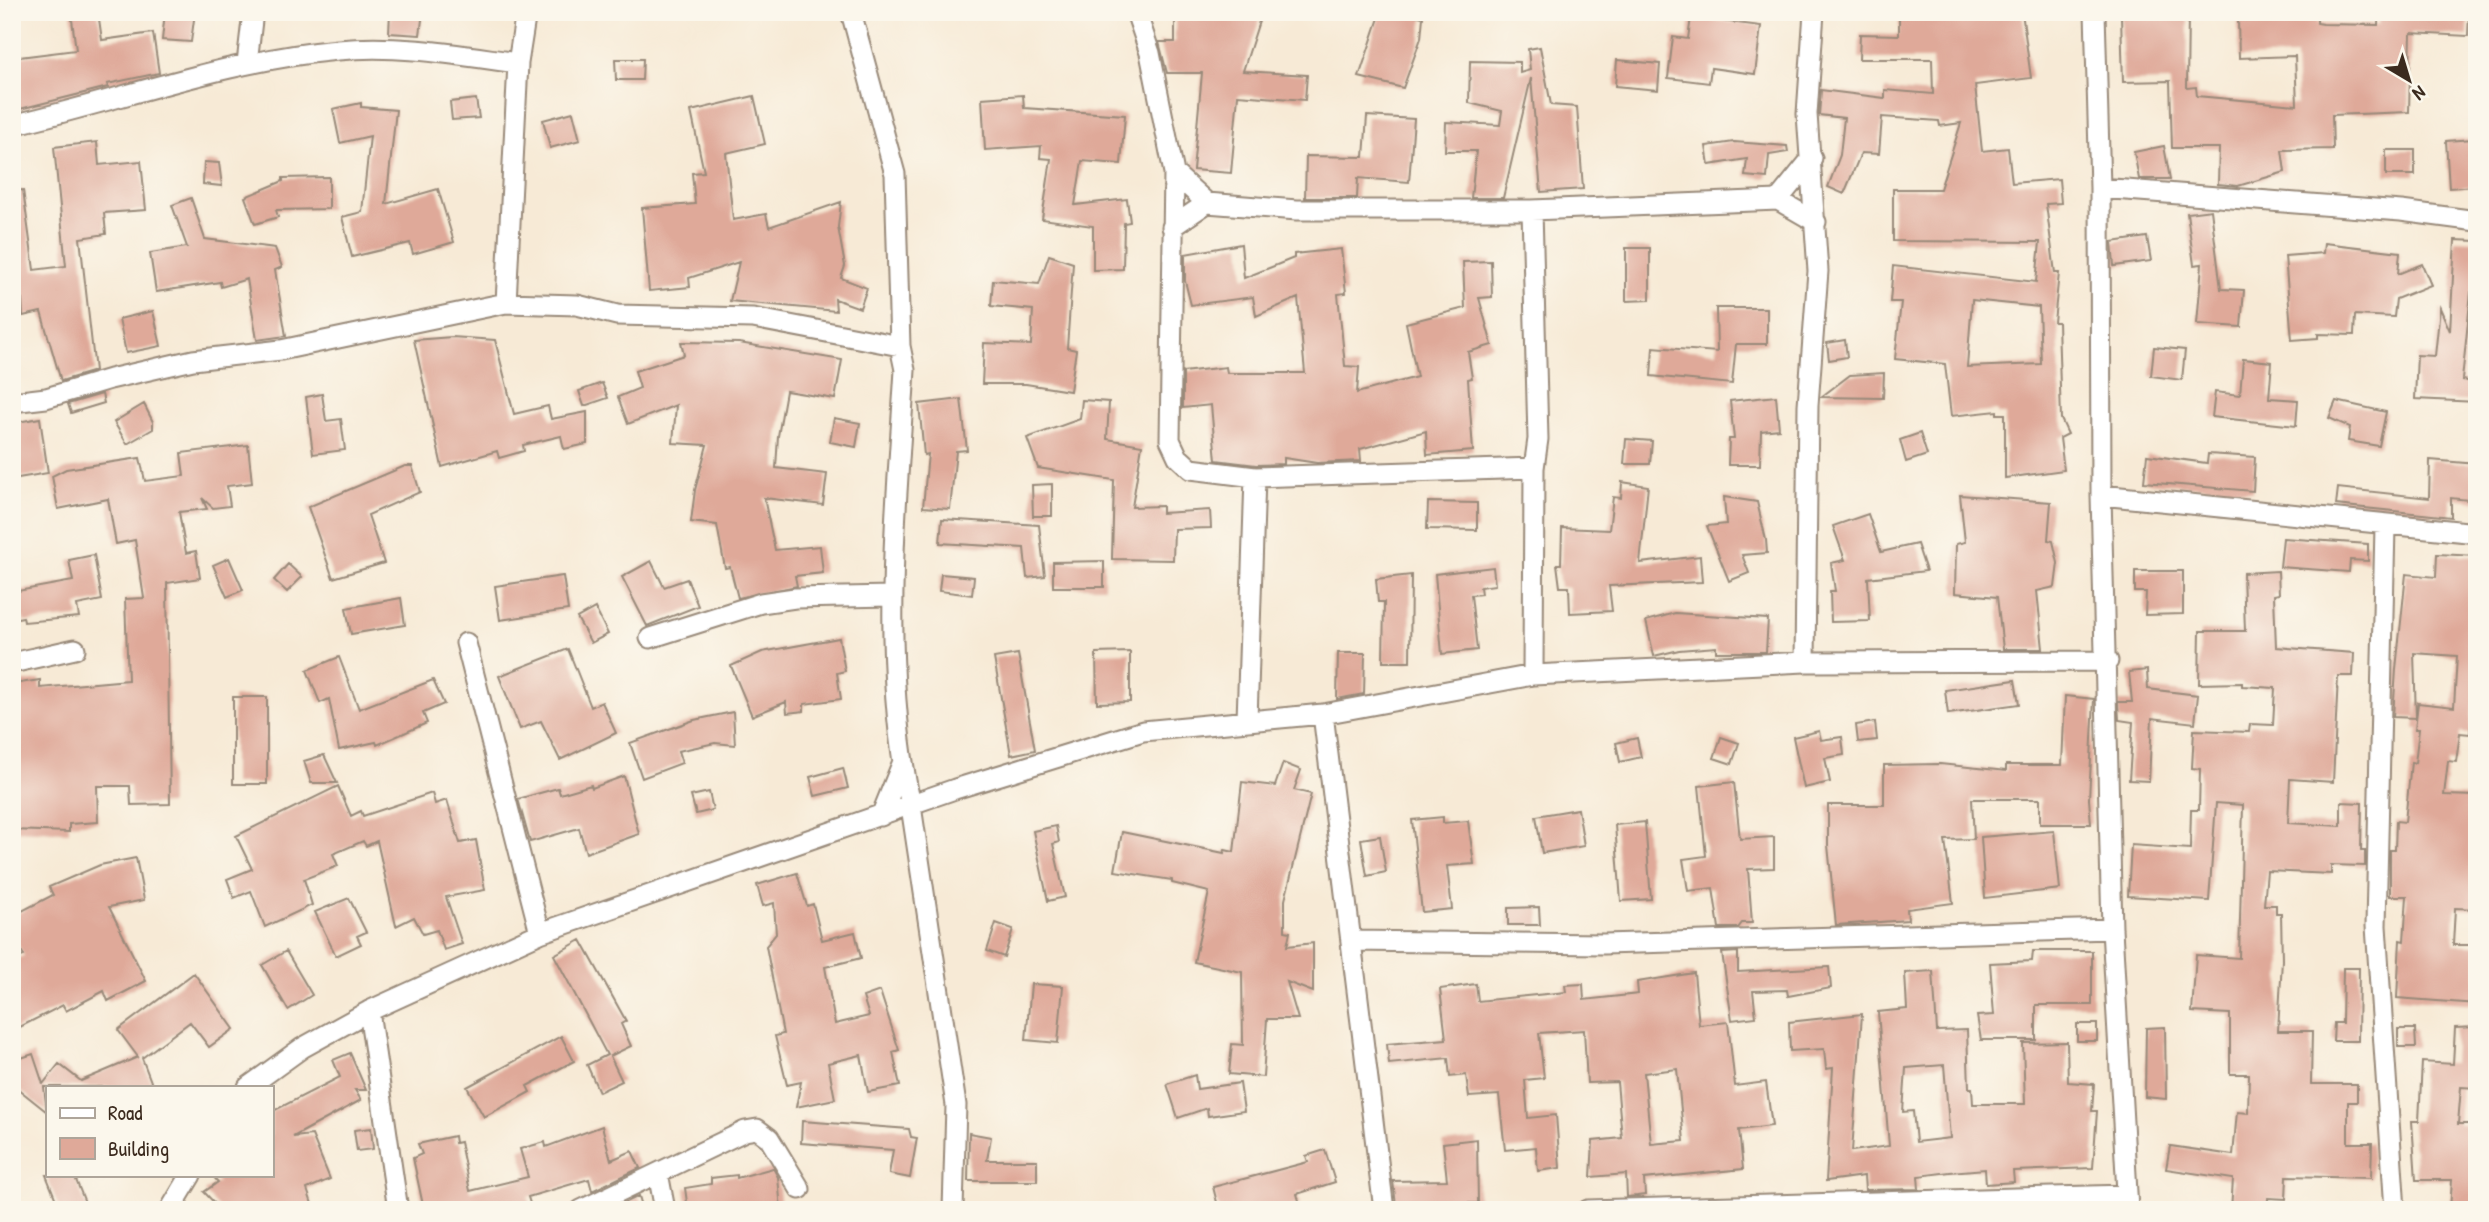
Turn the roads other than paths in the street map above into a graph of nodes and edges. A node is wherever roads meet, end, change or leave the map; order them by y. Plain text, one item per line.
1 (253, 12) edge
2 (526, 12) edge
3 (851, 12) edge
4 (1136, 12) edge
5 (1814, 12) edge
6 (2095, 12) edge
7 (247, 63) junction
8 (518, 63) junction
9 (12, 125) edge
10 (1812, 158) junction
11 (1174, 173) junction
12 (2100, 188) junction
13 (1778, 200) junction
14 (1207, 203) junction
15 (1532, 210) junction
16 (2477, 221) edge
17 (1816, 222) junction
18 (1172, 227) junction
19 (506, 303) junction
20 (900, 346) junction
21 (12, 402) edge
22 (1534, 468) junction
23 (1255, 477) junction
24 (2101, 495) junction
25 (2385, 526) junction
26 (2477, 533) edge
27 (891, 596) junction
28 (650, 638) dead end
29 (466, 643) dead end
30 (75, 649) dead end
31 (2108, 661) junction
32 (1805, 662) junction
33 (12, 663) edge
34 (1533, 675) junction
35 (1324, 714) junction
36 (1247, 720) junction
37 (902, 764) junction
38 (911, 806) junction
39 (881, 816) junction
40 (2112, 929) junction
41 (540, 933) junction
42 (1352, 941) junction
43 (369, 1011) junction
44 (249, 1086) edge
45 (658, 1173) junction
46 (190, 1176) edge
47 (800, 1189) dead end
48 (2128, 1202) edge
49 (170, 1210) edge
50 (398, 1210) edge
51 (581, 1210) edge
52 (665, 1210) edge
53 (953, 1210) edge
54 (1384, 1210) edge
55 (1588, 1210) edge
56 (2395, 1210) edge

1 - 7 street
2 - 8 street
3 - 20 street
4 - 11 street
5 - 10 street
6 - 12 street
7 - 8 street
7 - 9 street
8 - 19 street
10 - 13 street
10 - 17 street
11 - 14 street
11 - 18 street
12 - 16 street
12 - 24 street
13 - 15 street
13 - 17 street
14 - 15 street
14 - 18 street
15 - 22 street
17 - 32 street
18 - 23 street
19 - 20 street
19 - 21 street
20 - 27 street
22 - 23 street
22 - 34 street
23 - 36 street
24 - 25 street
24 - 31 street
25 - 26 street
25 - 56 street
27 - 28 street
27 - 37 street
29 - 41 street
30 - 33 street
31 - 32 street
31 - 40 street
32 - 34 street
34 - 35 street
35 - 36 street
35 - 42 street
36 - 38 street
37 - 38 street
37 - 39 street
38 - 39 street
38 - 53 street
39 - 41 street
40 - 42 street
40 - 48 street
41 - 43 street
42 - 54 street
43 - 44 street
43 - 50 street
45 - 47 street
45 - 51 street
45 - 52 street
46 - 49 street
48 - 55 street

